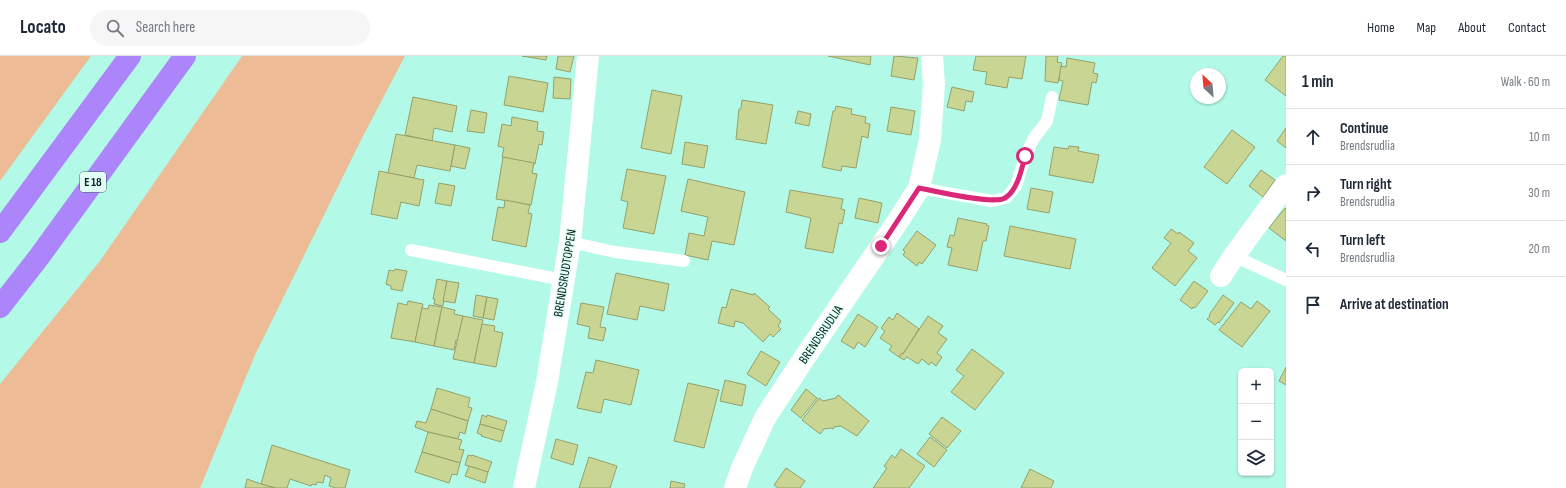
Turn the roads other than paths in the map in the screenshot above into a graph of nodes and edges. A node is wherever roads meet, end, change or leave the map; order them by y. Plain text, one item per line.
1 (130, 56) edge
2 (184, 56) edge
3 (588, 56) edge
4 (932, 56) edge
5 (1052, 97) dead end
6 (1286, 185) edge
7 (919, 188) junction
8 (0, 232) edge
9 (570, 242) junction
10 (411, 250) dead end
11 (1234, 256) junction
12 (684, 261) dead end
13 (1221, 276) dead end
14 (563, 280) junction
15 (1286, 280) edge
16 (0, 308) edge
17 (524, 488) edge
18 (735, 488) edge

1 - 8 highway
2 - 16 highway, E 18
3 - 9 street, BRENDSRUDTOPPEN
4 - 7 street, BRENDSRUDLIA
5 - 7 lane
6 - 11 street
7 - 18 street, BRENDSRUDLIA
9 - 12 lane
9 - 14 street, BRENDSRUDTOPPEN
10 - 14 lane
11 - 13 street
11 - 15 lane
14 - 17 street, BRENDSRUDTOPPEN

